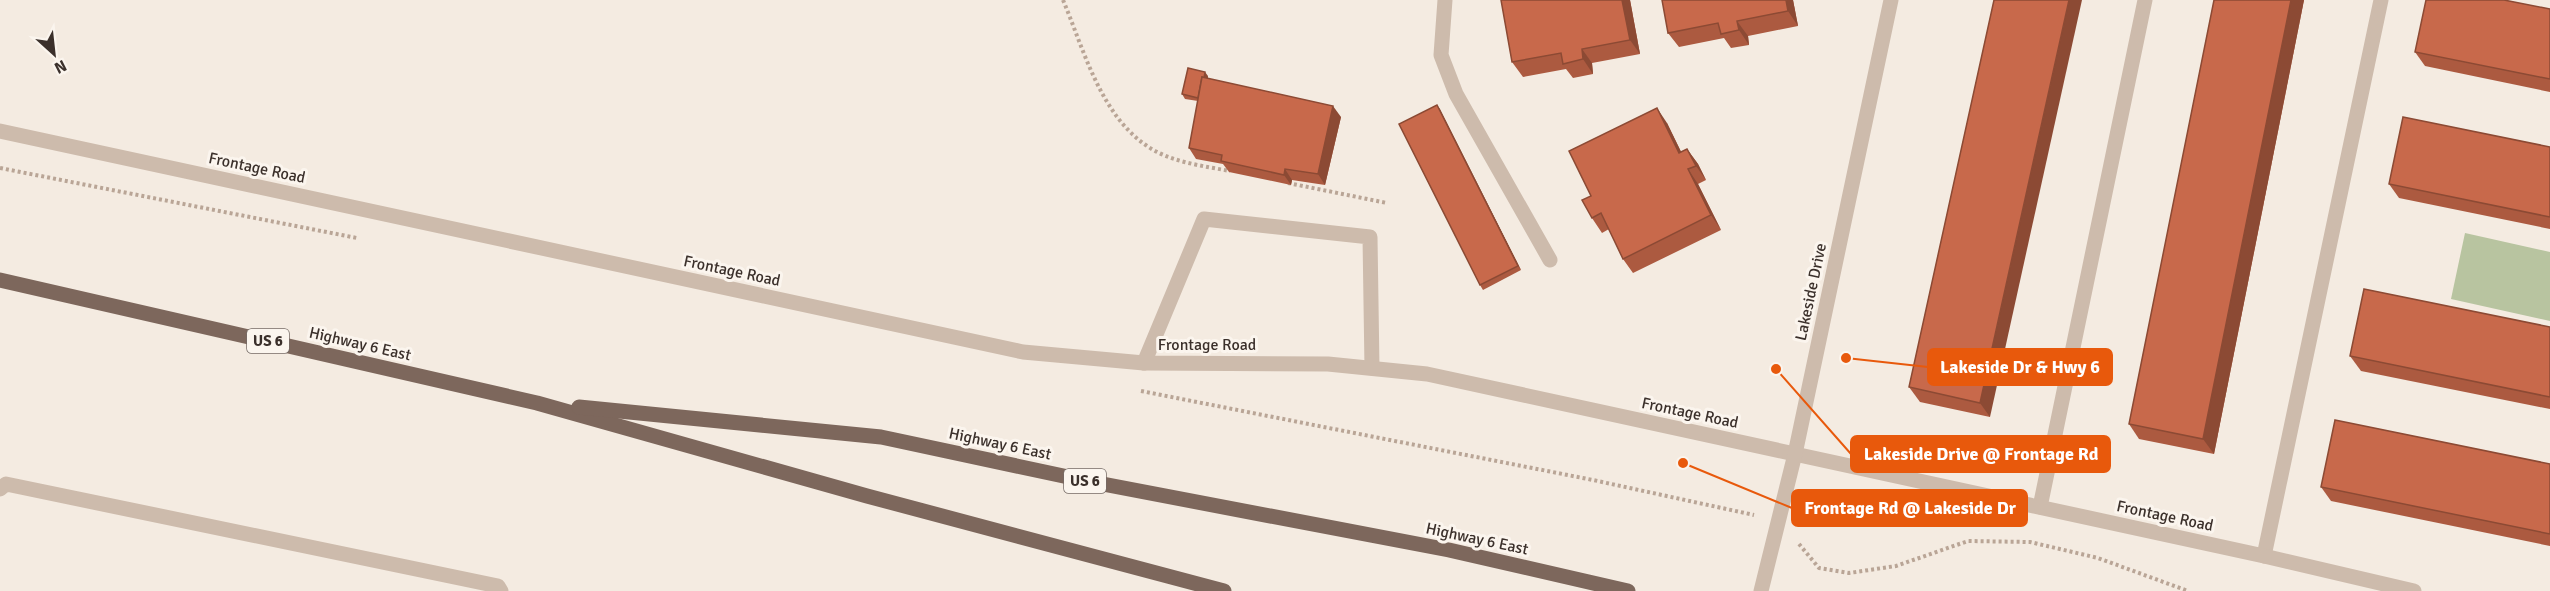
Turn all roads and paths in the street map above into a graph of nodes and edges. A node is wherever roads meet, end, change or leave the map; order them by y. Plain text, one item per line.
1 (1063, 0) edge
2 (1445, 0) edge
3 (1891, 0) edge
4 (2145, 0) edge
5 (2381, 0) edge
6 (0, 131) edge
7 (1231, 172) edge
8 (1287, 183) edge
9 (1387, 203) dead end
10 (1550, 260) dead end
11 (0, 280) edge
12 (1144, 363) junction
13 (1372, 368) junction
14 (537, 403) junction
15 (1795, 454) junction
16 (0, 489) edge
17 (2040, 507) junction
18 (2264, 556) junction
19 (501, 591) edge
20 (1224, 591) edge
21 (1628, 591) edge
22 (1761, 591) edge
23 (2414, 591) edge

1 - 7 path
2 - 10 street
3 - 15 street, Lakeside Drive
4 - 17 street
5 - 18 street
6 - 12 street, Frontage Road
8 - 9 path
11 - 14 main road, Highway 6 East / US 6
12 - 13 street, Frontage Road
12 - 13 street
13 - 15 street, Frontage Road
14 - 20 main road, Highway 6 East / US 6
14 - 21 main road, Highway 6 East / US 6
15 - 17 street, Frontage Road
15 - 22 street, Lakeside Drive
16 - 19 street
17 - 18 street, Frontage Road
18 - 23 street, Frontage Road

